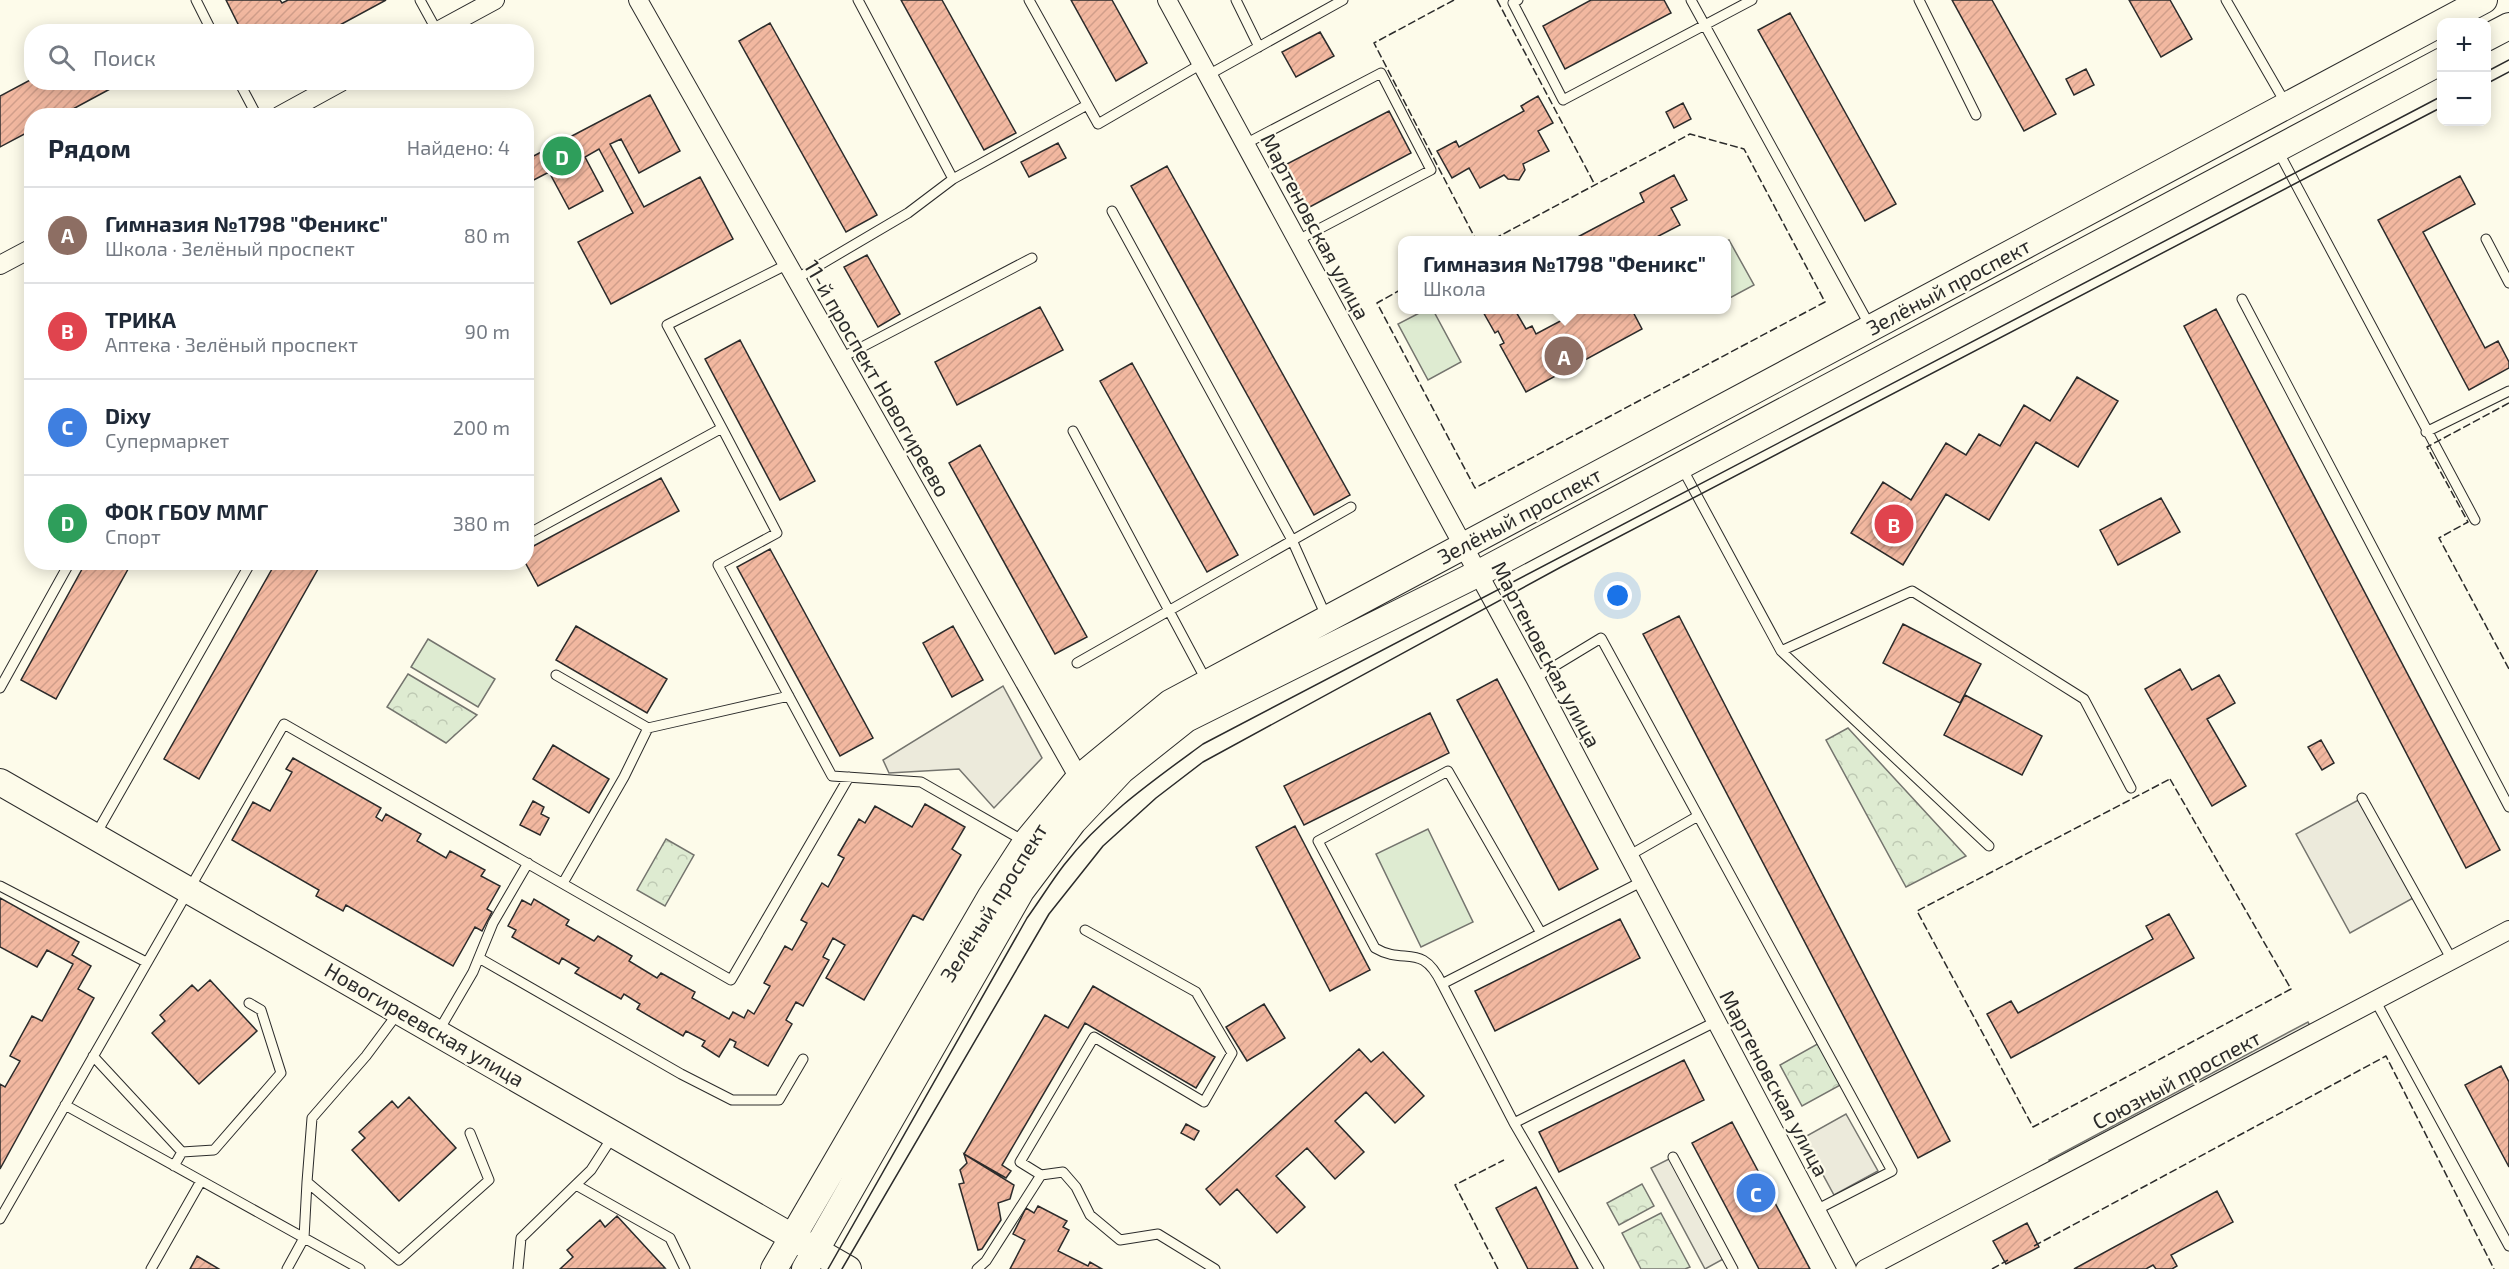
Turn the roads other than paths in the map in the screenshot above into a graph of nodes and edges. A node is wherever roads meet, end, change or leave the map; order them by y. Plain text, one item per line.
1 (195, 0) edge
2 (420, 0) edge
3 (495, 0) edge
4 (638, 0) edge
5 (858, 0) edge
6 (1029, 0) edge
7 (1167, 0) edge
8 (1236, 0) edge
9 (1343, 0) edge
10 (1518, 0) edge
11 (1691, 0) edge
12 (1752, 0) edge
13 (1919, 0) edge
14 (2226, 0) edge
15 (2484, 0) edge
16 (208, 24) edge
17 (432, 24) edge
18 (449, 24) edge
19 (1704, 25) junction
20 (2509, 26) edge
21 (2491, 36) edge
22 (1259, 47) junction
23 (2437, 65) edge
24 (1206, 69) junction
25 (243, 90) edge
26 (326, 90) edge
27 (1087, 105) junction
28 (2286, 105) junction
29 (253, 108) edge
30 (294, 108) edge
31 (1977, 115) dead end
32 (1246, 143) junction
33 (2277, 148) junction
34 (953, 179) junction
35 (1112, 211) dead end
36 (2486, 239) dead end
37 (1298, 240) junction
38 (24, 252) edge
39 (1032, 258) dead end
40 (0, 265) edge
41 (792, 271) junction
42 (2509, 283) edge
43 (2242, 298) dead end
44 (1871, 328) junction
45 (842, 358) junction
46 (2509, 391) edge
47 (722, 429) junction
48 (1073, 431) dead end
49 (2426, 432) junction
50 (1681, 466) junction
51 (1351, 507) dead end
52 (2475, 520) dead end
53 (534, 531) edge
54 (1292, 540) junction
55 (1462, 546) junction
56 (66, 570) edge
57 (246, 570) edge
58 (1479, 573) junction
59 (1169, 611) junction
60 (1327, 618) junction
61 (1781, 651) junction
62 (1077, 663) dead end
63 (556, 675) dead end
64 (1535, 678) junction
65 (1207, 682) junction
66 (0, 688) edge
67 (789, 696) junction
68 (648, 728) junction
69 (849, 777) junction
70 (1080, 778) junction
71 (4, 788) edge
72 (2131, 788) dead end
73 (2362, 798) dead end
74 (2509, 807) edge
75 (1698, 816) junction
76 (95, 835) junction
77 (1026, 842) junction
78 (1989, 846) dead end
79 (1629, 855) junction
80 (528, 863) junction
81 (1643, 881) junction
82 (563, 883) junction
83 (0, 886) edge
84 (188, 888) junction
85 (1085, 930) dead end
86 (2509, 930) edge
87 (1541, 933) junction
88 (479, 958) junction
89 (2452, 960) junction
90 (146, 962) junction
91 (1443, 984) junction
92 (2375, 1000) junction
93 (249, 1003) dead end
94 (400, 1011) junction
95 (1717, 1021) junction
96 (438, 1032) junction
97 (93, 1056) junction
98 (803, 1059) dead end
99 (64, 1105) junction
100 (1514, 1123) junction
101 (470, 1133) dead end
102 (614, 1134) junction
103 (182, 1152) junction
104 (1673, 1156) dead end
105 (174, 1166) junction
106 (1041, 1175) junction
107 (201, 1181) junction
108 (307, 1182) junction
109 (576, 1185) junction
110 (1816, 1210) junction
111 (0, 1219) edge
112 (793, 1237) junction
113 (304, 1238) junction
114 (2509, 1246) edge
115 (811, 1260) edge
116 (151, 1269) edge
117 (287, 1269) edge
118 (360, 1269) edge
119 (518, 1269) edge
120 (685, 1269) edge
121 (774, 1269) edge
122 (848, 1269) edge
123 (977, 1269) edge
124 (1215, 1269) edge
125 (1599, 1269) edge
126 (1733, 1269) edge
127 (1847, 1269) edge
128 (1865, 1269) edge

1 - 16 lane
2 - 17 lane
3 - 18 street
4 - 41 street, 11-й проспект Новогиреево
5 - 34 lane
6 - 27 lane
7 - 24 street, Мартеновская улица
8 - 22 lane
9 - 22 lane
10 - 19 lane
11 - 19 lane
12 - 19 lane
13 - 31 lane
14 - 28 lane
15 - 28 main road, Зелёный проспект
19 - 44 lane
20 - 21 main road
22 - 24 lane
23 - 33 main road, Зелёный проспект
24 - 27 lane
24 - 32 street, Мартеновская улица
25 - 29 lane
26 - 30 street
27 - 34 lane
28 - 44 main road, Зелёный проспект
32 - 37 street, Мартеновская улица
32 - 37 lane
33 - 49 lane
33 - 50 main road, Зелёный проспект
34 - 41 lane
35 - 54 lane
36 - 42 lane
37 - 55 street, Мартеновская улица
38 - 40 street
39 - 45 lane
41 - 45 street, 11-й проспект Новогиреево
41 - 47 lane
43 - 74 lane
44 - 55 main road, Зелёный проспект
45 - 70 street, 11-й проспект Новогиреево
46 - 49 lane
47 - 53 lane
47 - 67 lane
48 - 59 lane
49 - 52 lane
50 - 58 main road, Зелёный проспект
50 - 61 lane
51 - 54 lane
54 - 59 lane
54 - 60 lane
55 - 58 street, Мартеновская улица
55 - 60 main road, Зелёный проспект
56 - 66 lane
57 - 76 lane
58 - 64 street, Мартеновская улица
58 - 115 main road, Зелёный проспект
59 - 62 lane
59 - 65 lane
60 - 65 main road, Зелёный проспект
61 - 72 lane
61 - 78 lane
63 - 68 lane
64 - 75 lane
64 - 79 street, Мартеновская улица
65 - 70 main road, Зелёный проспект
67 - 68 lane
67 - 69 lane
68 - 82 lane
69 - 77 lane
69 - 82 lane
70 - 77 main road, Зелёный проспект
71 - 76 main road, Новогиреевская улица
73 - 89 lane
75 - 79 lane
75 - 110 lane
76 - 84 main road, Новогиреевская улица
77 - 112 main road, Зелёный проспект
79 - 81 street, Мартеновская улица
80 - 82 lane
80 - 84 lane
80 - 88 lane
81 - 87 lane
81 - 95 street, Мартеновская улица
83 - 90 lane
84 - 90 lane
84 - 94 main road, Новогиреевская улица
85 - 106 lane
86 - 89 street, Союзный проспект
87 - 91 lane
87 - 91 lane
88 - 96 lane
88 - 98 lane
89 - 92 street, Союзный проспект
90 - 97 lane
91 - 100 lane
92 - 114 lane
92 - 128 street, Союзный проспект
93 - 103 lane
94 - 96 main road, Новогиреевская улица
94 - 108 lane
95 - 100 lane
95 - 110 street, Мартеновская улица
96 - 102 main road, Новогиреевская улица
97 - 99 lane
97 - 103 lane
99 - 105 lane
99 - 111 lane
100 - 125 lane
101 - 108 lane
102 - 109 lane
102 - 112 main road, Новогиреевская улица
103 - 105 lane
104 - 126 lane
105 - 107 lane
106 - 123 lane
106 - 124 lane
107 - 113 lane
107 - 116 lane
108 - 113 lane
109 - 119 lane
109 - 120 lane
110 - 127 street, Мартеновская улица
112 - 115 main road, Новогиреевская улица
112 - 121 main road, Зелёный проспект
113 - 117 lane
113 - 118 lane
115 - 122 main road, Новогиреевская улица

